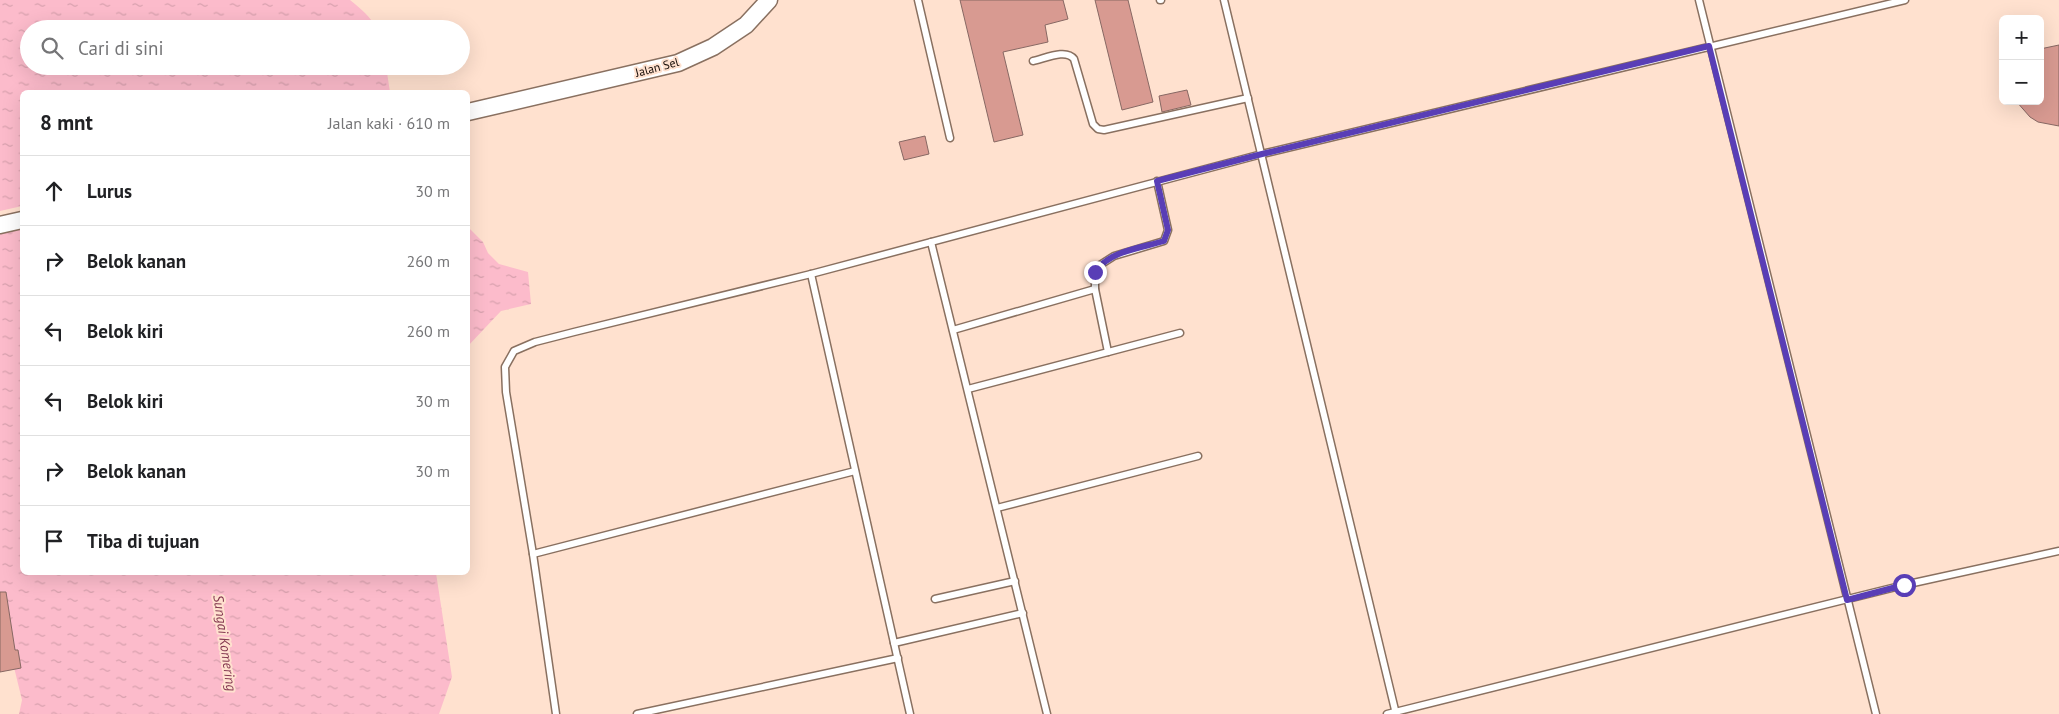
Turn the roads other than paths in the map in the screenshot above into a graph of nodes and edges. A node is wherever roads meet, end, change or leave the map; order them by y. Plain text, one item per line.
1 (769, 0) edge
2 (918, 0) edge
3 (1224, 0) edge
4 (1699, 0) edge
5 (1905, 0) edge
6 (1709, 46) junction
7 (1033, 61) dead end
8 (1248, 98) junction
9 (470, 112) edge
10 (950, 138) dead end
11 (1262, 154) junction
12 (1157, 181) junction
13 (20, 220) edge
14 (0, 225) edge
15 (931, 242) junction
16 (811, 274) junction
17 (1095, 289) junction
18 (953, 330) junction
19 (1180, 333) dead end
20 (1108, 352) junction
21 (968, 389) junction
22 (1198, 456) dead end
23 (855, 471) junction
24 (997, 508) junction
25 (2059, 551) edge
26 (533, 554) junction
27 (1015, 581) junction
28 (935, 599) dead end
29 (1847, 600) junction
30 (1023, 613) junction
31 (894, 643) junction
32 (898, 658) junction
33 (679, 705) junction
34 (1396, 713) edge
35 (556, 714) edge
36 (638, 714) edge
37 (681, 714) edge
38 (910, 714) edge
39 (1048, 714) edge
40 (1387, 714) edge
41 (1876, 714) edge

1 - 9 street, Jalan Sel
2 - 10 lane
3 - 8 lane
4 - 6 lane
5 - 6 lane
6 - 11 lane
6 - 29 lane
7 - 8 lane
8 - 11 lane
11 - 12 lane
11 - 34 lane
12 - 15 lane
12 - 17 lane
13 - 14 street
15 - 16 lane
15 - 18 lane
16 - 23 lane
16 - 26 lane
17 - 18 lane
17 - 20 lane
18 - 21 lane
19 - 20 lane
20 - 21 lane
21 - 24 lane
22 - 24 lane
23 - 26 lane
23 - 31 lane
24 - 27 lane
25 - 29 lane
26 - 35 lane
27 - 28 lane
27 - 30 lane
29 - 34 lane
29 - 41 lane
30 - 31 lane
30 - 39 lane
31 - 32 lane
32 - 33 lane
32 - 38 lane
33 - 36 lane
33 - 37 lane
34 - 40 lane

